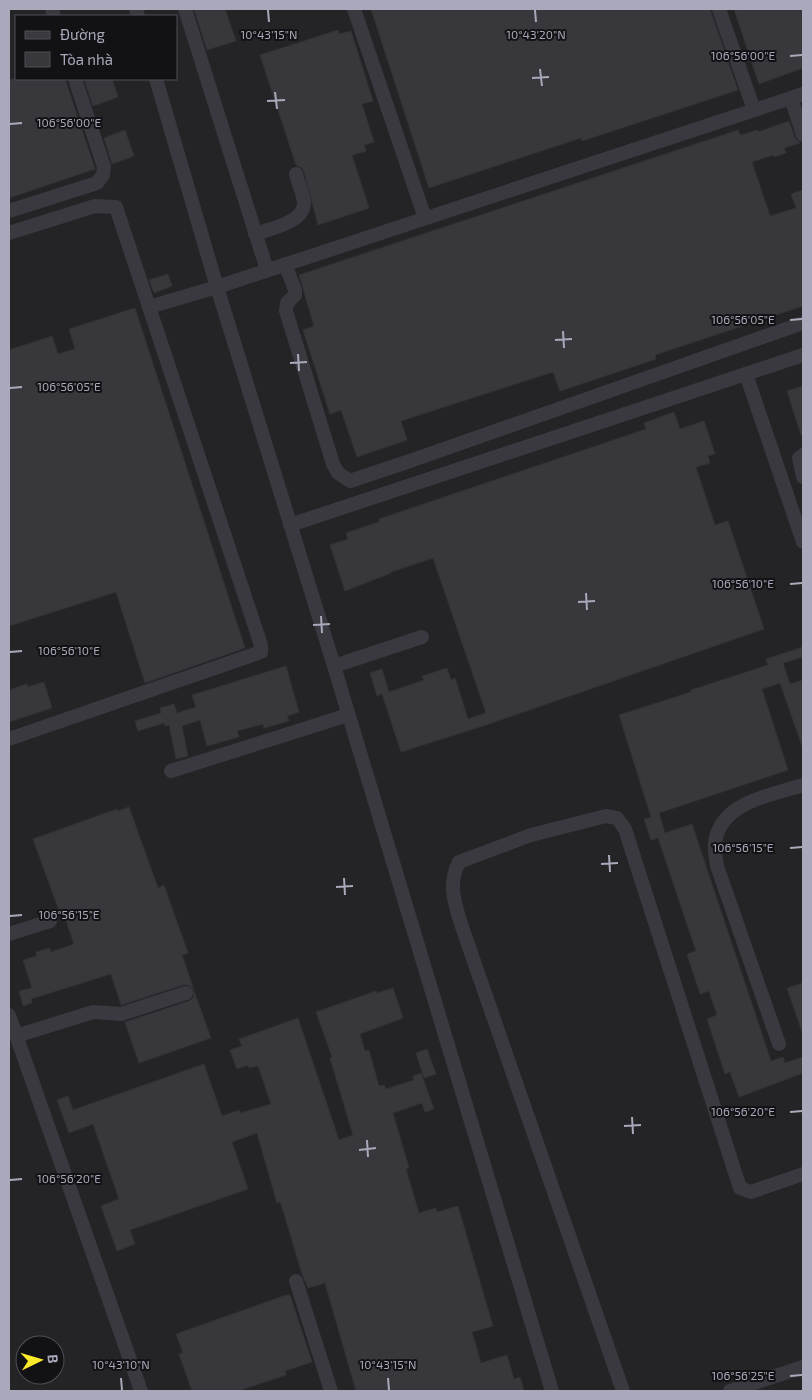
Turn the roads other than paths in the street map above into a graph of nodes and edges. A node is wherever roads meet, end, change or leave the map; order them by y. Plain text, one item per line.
1 (185, 9) edge
2 (354, 9) edge
3 (719, 9) edge
4 (75, 80) edge
5 (156, 80) edge
6 (797, 96) edge
7 (754, 110) junction
8 (803, 136) edge
9 (296, 174) dead end
10 (9, 211) edge
11 (425, 218) junction
12 (9, 233) edge
13 (255, 234) junction
14 (285, 264) junction
15 (267, 270) junction
16 (217, 286) junction
17 (149, 307) junction
18 (803, 323) edge
19 (803, 355) edge
20 (746, 374) junction
21 (803, 455) edge
22 (803, 477) edge
23 (290, 525) junction
24 (803, 542) edge
25 (422, 637) dead end
26 (334, 666) junction
27 (348, 715) junction
28 (9, 739) edge
29 (171, 771) dead end
30 (803, 785) edge
31 (50, 921) dead end
32 (9, 934) edge
33 (186, 993) dead end
34 (9, 1015) edge
35 (16, 1036) junction
36 (779, 1044) dead end
37 (803, 1174) edge
38 (296, 1281) dead end
39 (803, 1366) edge
40 (141, 1391) edge
41 (331, 1391) edge
42 (552, 1391) edge
43 (623, 1391) edge
44 (730, 1391) edge

1 - 13 lane
2 - 11 lane
3 - 7 lane
4 - 10 lane
5 - 16 lane
6 - 7 lane
6 - 8 lane
7 - 11 lane
9 - 13 lane
11 - 14 lane
12 - 17 lane
13 - 15 lane
14 - 15 lane
14 - 18 lane
15 - 16 lane
16 - 17 lane
16 - 23 lane
17 - 28 lane
19 - 20 lane
20 - 23 lane
20 - 24 lane
21 - 22 lane
23 - 26 lane
25 - 26 lane
26 - 27 lane
27 - 29 lane
27 - 42 lane
30 - 36 lane
31 - 32 lane
33 - 35 lane
34 - 35 lane
35 - 40 lane
37 - 43 lane
38 - 41 lane
39 - 44 lane

